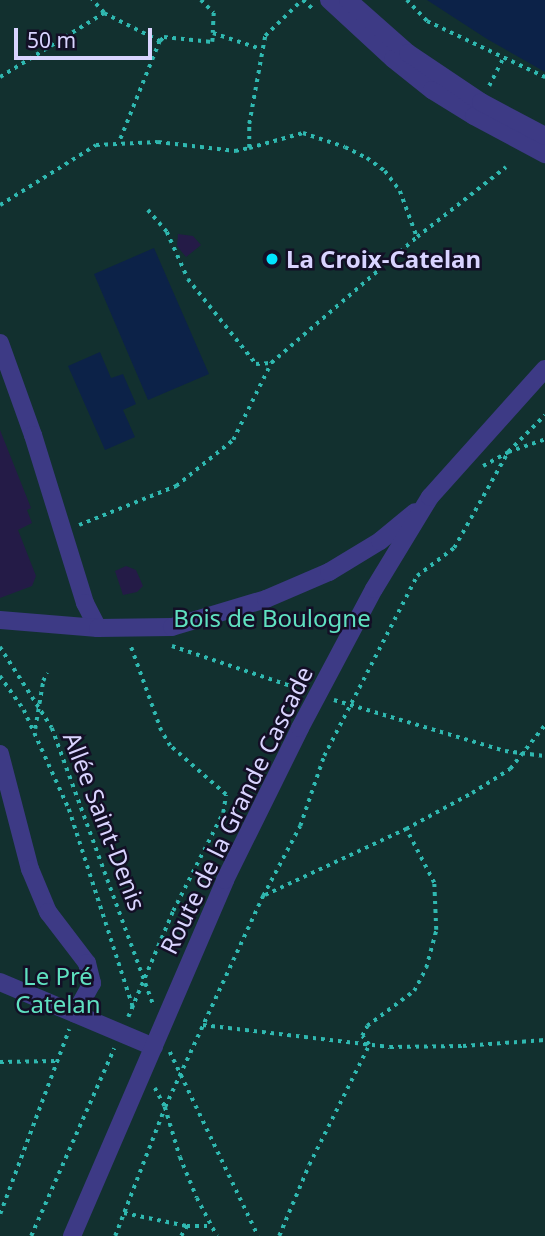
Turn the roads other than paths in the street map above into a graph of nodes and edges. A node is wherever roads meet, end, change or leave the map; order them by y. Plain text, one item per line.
1 (330, 0) edge
2 (348, 0) edge
3 (545, 136) edge
4 (545, 154) edge
5 (0, 343) edge
6 (545, 369) edge
7 (430, 498) junction
8 (0, 620) edge
9 (98, 628) junction
10 (0, 754) edge
11 (0, 982) edge
12 (75, 1014) junction
13 (160, 1046) junction
14 (72, 1236) edge

1 - 4 street
2 - 3 street
5 - 9 street
6 - 7 street, Route de la Grande Cascade
7 - 9 street
7 - 13 street, Route de la Grande Cascade
8 - 9 street
10 - 12 street
11 - 12 street
12 - 13 street
13 - 14 street, Route de la Grande Cascade

